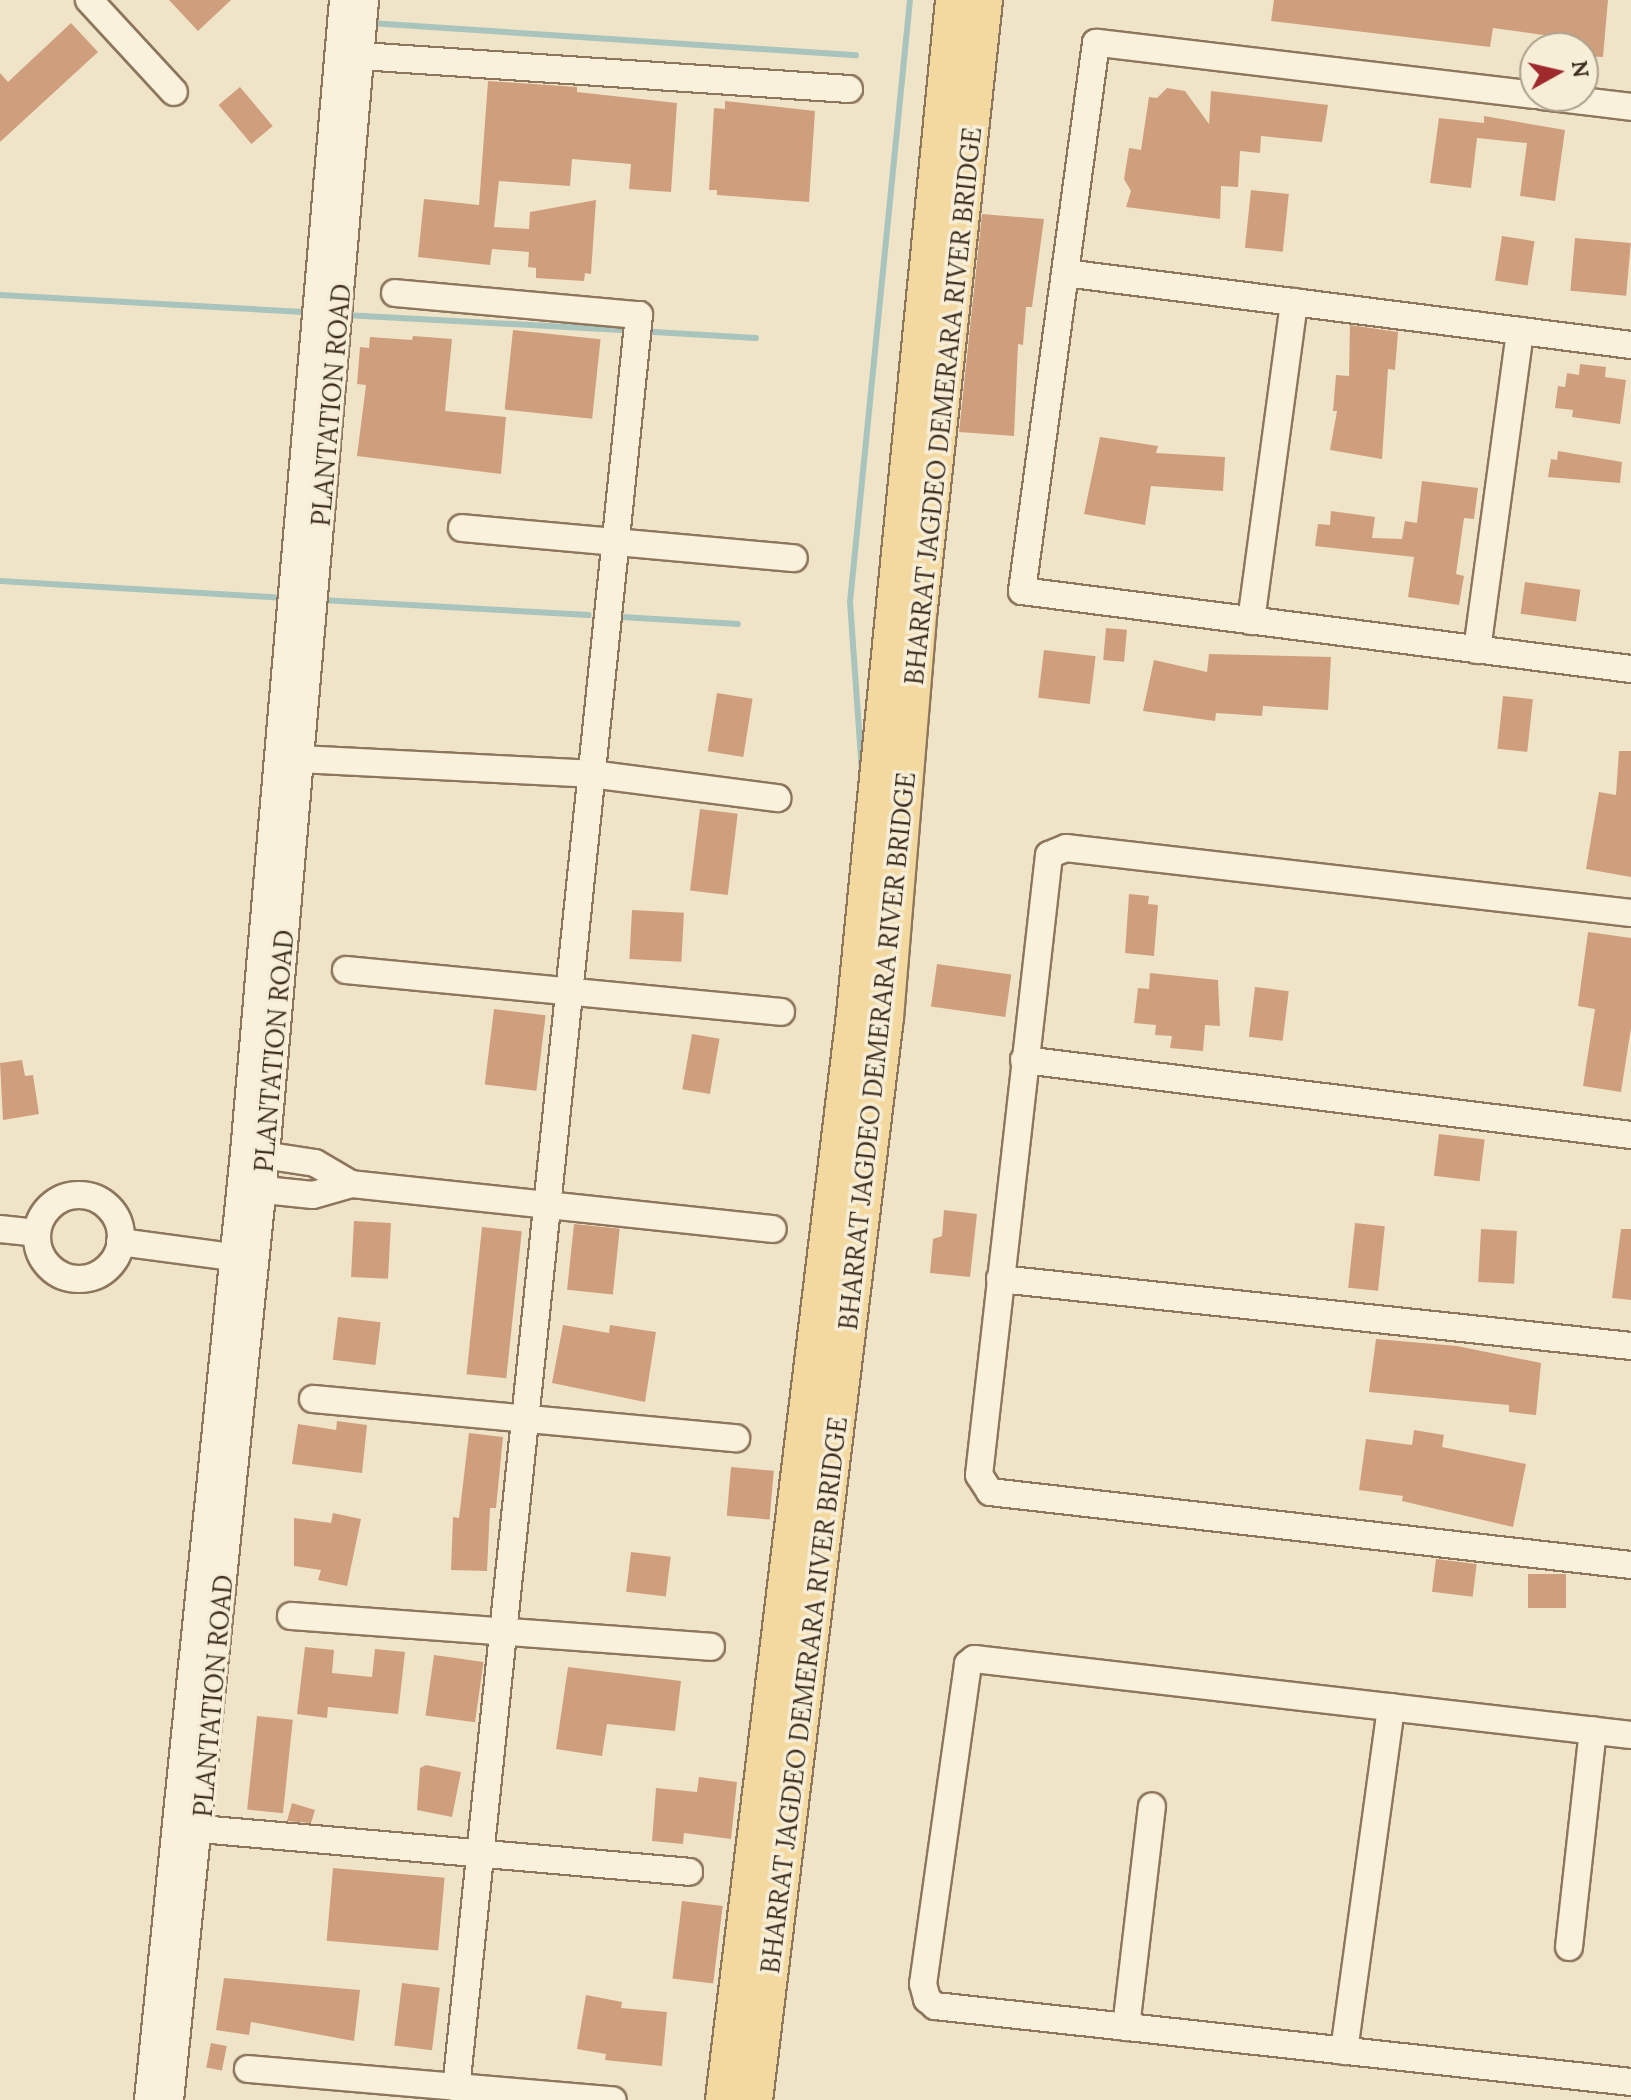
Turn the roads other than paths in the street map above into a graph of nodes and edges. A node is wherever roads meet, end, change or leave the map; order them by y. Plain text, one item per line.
1 (89, 0) edge
2 (343, 0) edge
3 (365, 0) edge
4 (953, 0) edge
5 (985, 0) edge
6 (350, 56) junction
7 (849, 89) dead end
8 (174, 92) dead end
9 (1519, 93) edge
10 (1599, 103) edge
11 (1631, 107) edge
12 (1065, 273) junction
13 (395, 293) dead end
14 (1294, 302) junction
15 (1520, 331) junction
16 (1631, 345) edge
17 (462, 528) dead end
18 (612, 545) junction
19 (794, 558) dead end
20 (1251, 621) junction
21 (1477, 650) junction
22 (1631, 669) edge
23 (299, 759) junction
24 (591, 774) junction
25 (777, 798) dead end
26 (1631, 913) edge
27 (346, 970) dead end
28 (570, 989) junction
29 (781, 1012) dead end
30 (1024, 1060) junction
31 (1631, 1135) edge
32 (255, 1154) junction
33 (351, 1184) junction
34 (251, 1189) junction
35 (548, 1207) junction
36 (0, 1229) edge
37 (773, 1229) dead end
38 (37, 1233) junction
39 (120, 1242) junction
40 (244, 1259) junction
41 (1000, 1279) junction
42 (1631, 1346) edge
43 (313, 1399) dead end
44 (526, 1418) junction
45 (736, 1438) dead end
46 (1631, 1565) edge
47 (291, 1616) dead end
48 (504, 1635) junction
49 (711, 1647) dead end
50 (1391, 1707) junction
51 (1593, 1730) junction
52 (1631, 1735) edge
53 (1152, 1807) dead end
54 (200, 1829) junction
55 (481, 1854) junction
56 (689, 1872) dead end
57 (1569, 1947) dead end
58 (1126, 2027) junction
59 (1344, 2051) junction
60 (248, 2069) dead end
61 (1631, 2082) edge
62 (456, 2088) junction
63 (148, 2100) edge
64 (170, 2100) edge
65 (613, 2100) edge
66 (723, 2100) edge
67 (755, 2100) edge

1 - 8 street
2 - 6 street, PLANTATION ROAD
3 - 6 street, PLANTATION ROAD
4 - 66 main road, BHARRAT JAGDEO DEMERARA RIVER BRIDGE
5 - 67 main road, BHARRAT JAGDEO DEMERARA RIVER BRIDGE
6 - 7 street
6 - 23 street, PLANTATION ROAD
6 - 32 street, PLANTATION ROAD
9 - 12 street
10 - 11 street
12 - 14 street
12 - 20 street
13 - 18 street
14 - 15 street
14 - 20 street
15 - 16 street
15 - 21 street
17 - 18 street
18 - 19 street
18 - 24 street
20 - 21 street
21 - 22 street
23 - 24 street
23 - 32 street, PLANTATION ROAD
24 - 25 street
24 - 28 street
26 - 30 street
27 - 28 street
28 - 29 street
28 - 35 street
30 - 31 street
30 - 41 street
32 - 33 street
32 - 34 street, PLANTATION ROAD
33 - 34 street
33 - 35 street
34 - 40 street, PLANTATION ROAD
35 - 37 street
35 - 44 street
36 - 38 street
38 - 39 street
38 - 39 street
39 - 40 street
40 - 54 street, PLANTATION ROAD
40 - 63 street, PLANTATION ROAD
41 - 42 street
41 - 46 street
43 - 44 street
44 - 45 street
44 - 48 street
47 - 48 street
48 - 49 street
48 - 55 street
50 - 51 street
50 - 58 street
50 - 59 street
51 - 52 street
51 - 57 street
53 - 58 street
54 - 55 street
54 - 64 street, PLANTATION ROAD
55 - 56 street
55 - 62 street
58 - 59 street
59 - 61 street
60 - 62 street
62 - 65 street

